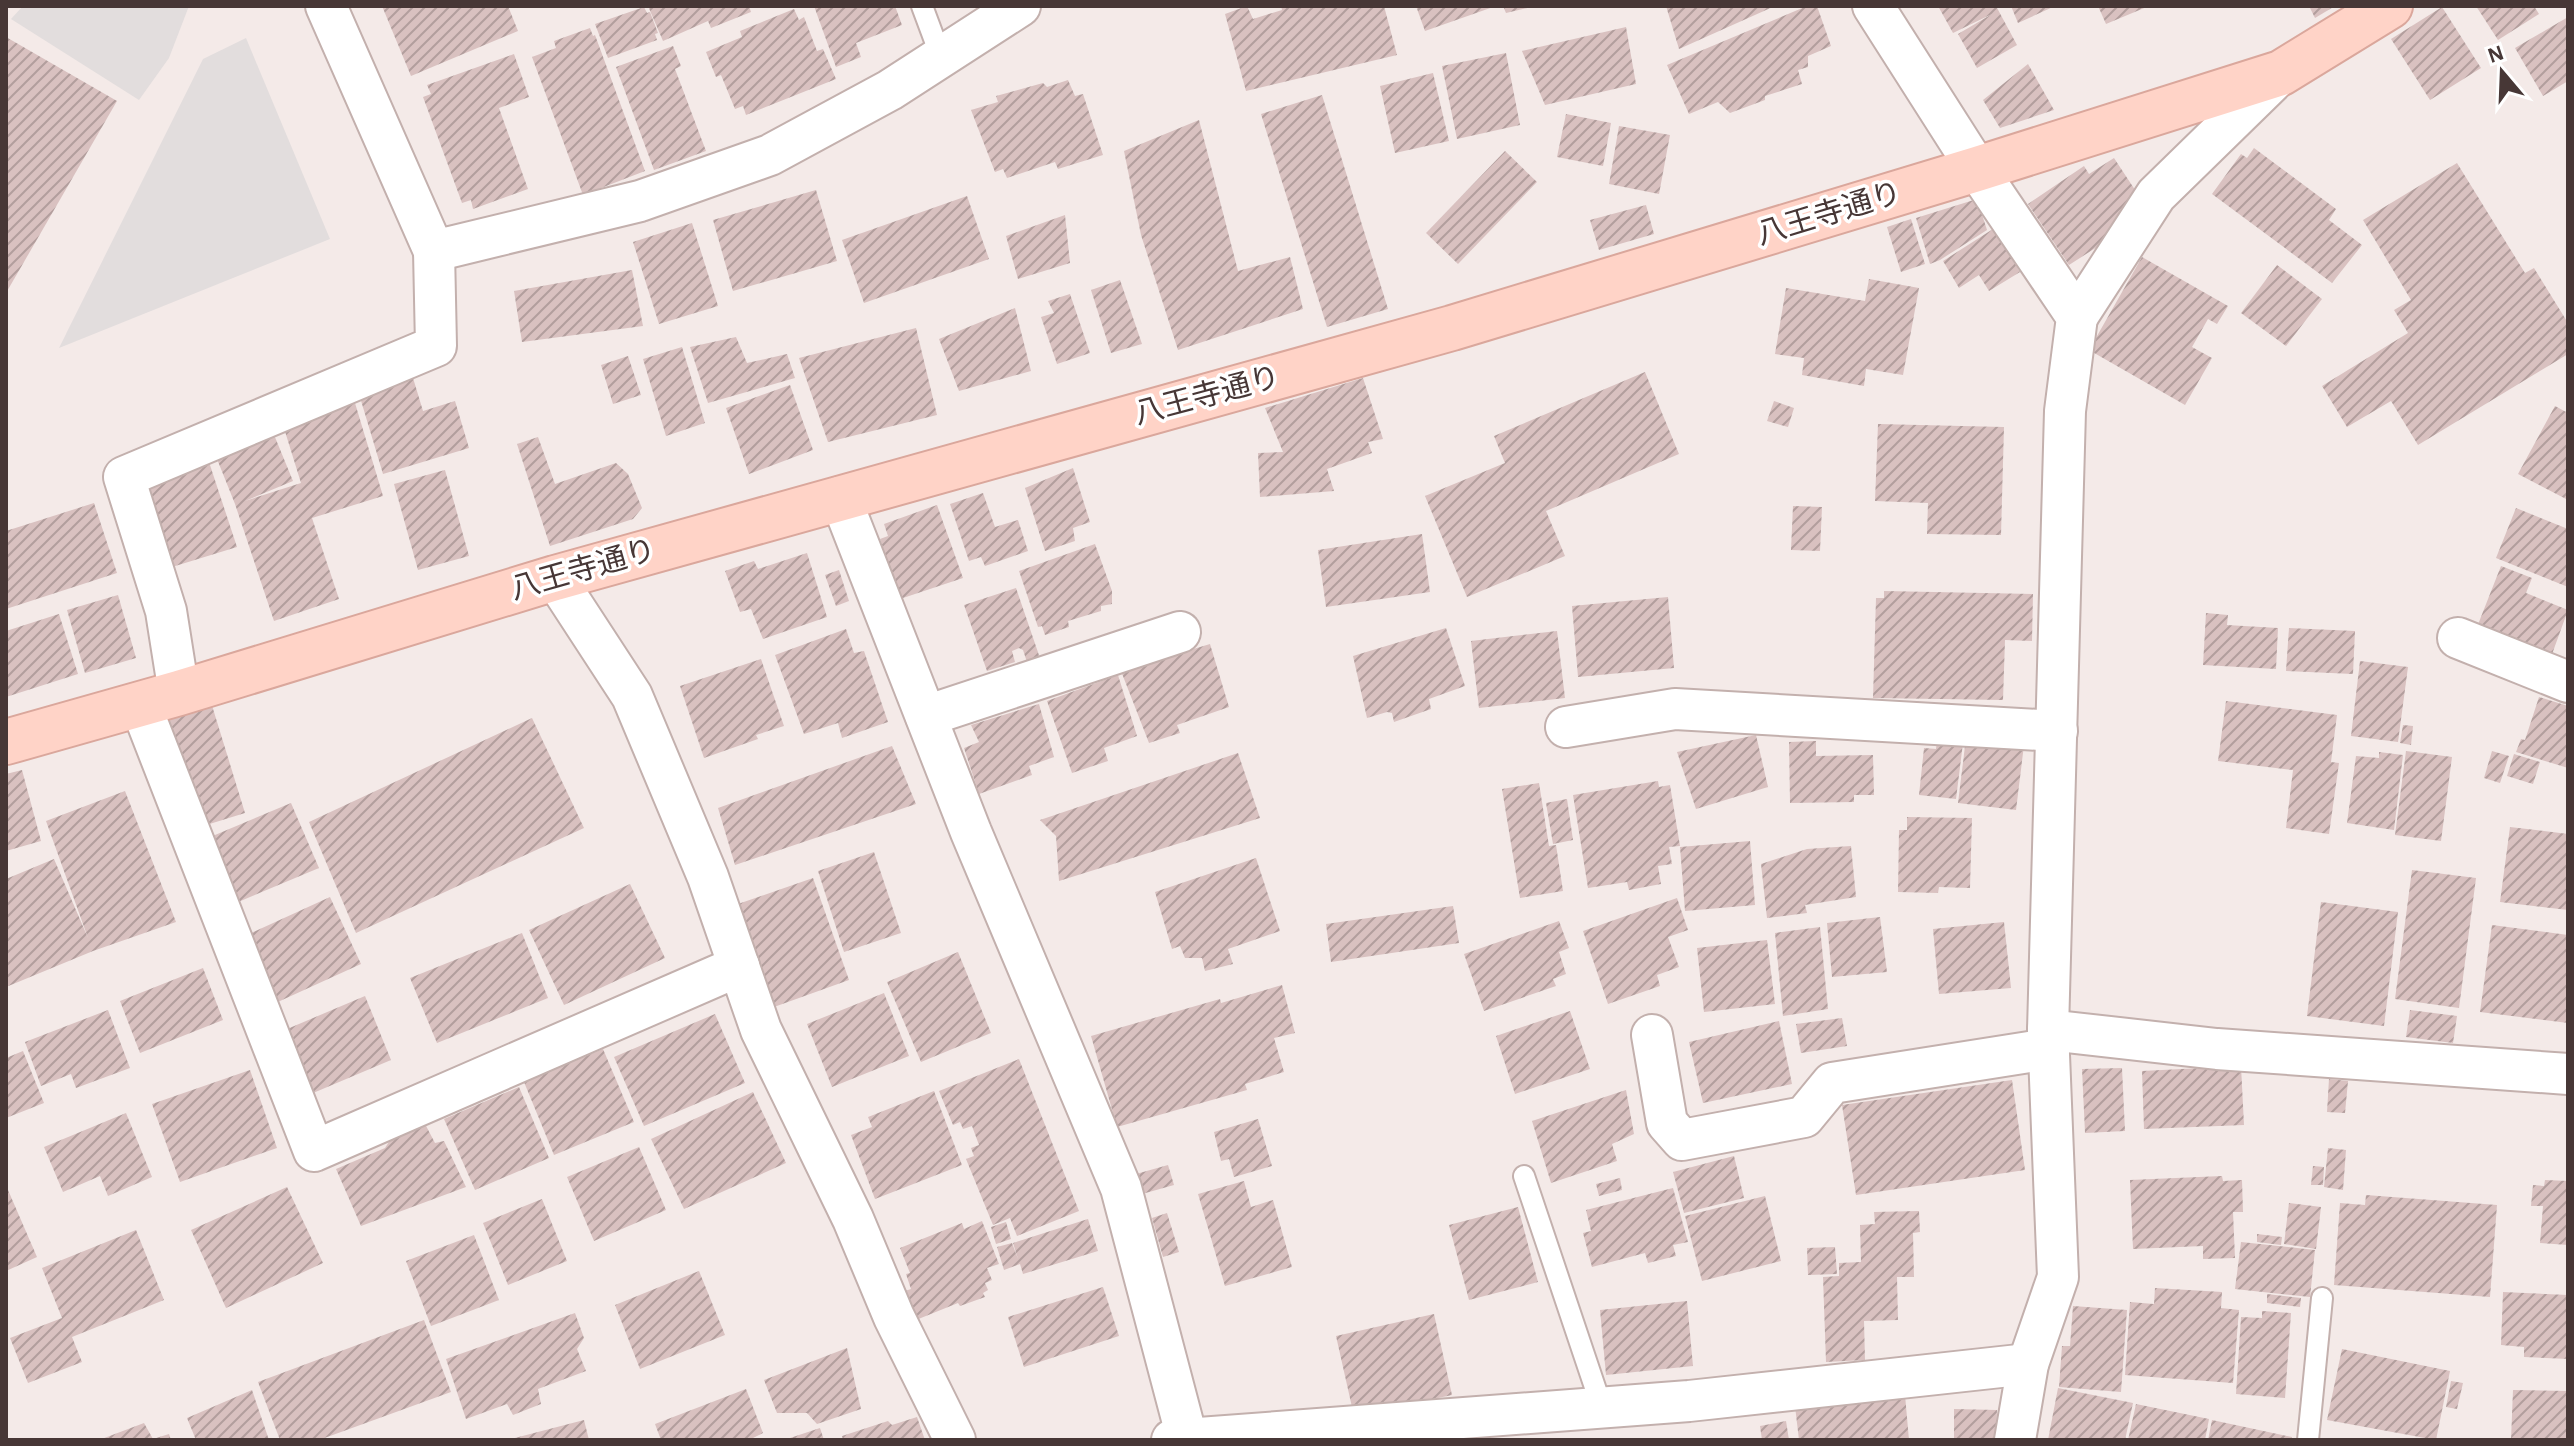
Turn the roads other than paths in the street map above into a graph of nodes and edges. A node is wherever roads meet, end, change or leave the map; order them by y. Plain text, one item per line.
1 (326, 6) edge
2 (922, 6) edge
3 (1020, 6) edge
4 (1873, 6) edge
5 (2390, 6) edge
6 (941, 57) junction
7 (2281, 73) junction
8 (1977, 169) junction
9 (434, 251) junction
10 (2077, 317) junction
11 (840, 497) junction
12 (555, 578) junction
13 (1180, 632) dead end
14 (2458, 638) dead end
15 (2568, 682) edge
16 (160, 699) junction
17 (926, 716) junction
18 (1566, 727) dead end
19 (2057, 731) junction
20 (6, 742) edge
21 (739, 966) junction
22 (1652, 1035) dead end
23 (2049, 1039) junction
24 (2568, 1074) edge
25 (1524, 1176) dead end
26 (2322, 1298) dead end
27 (2028, 1364) junction
28 (1602, 1408) junction
29 (1179, 1439) edge
30 (955, 1440) edge
31 (2015, 1440) edge
32 (2308, 1440) edge

1 - 9 street
2 - 6 lane
3 - 6 street
4 - 8 street
5 - 7 street, 八王寺通り
6 - 9 street
7 - 8 street, 八王寺通り
7 - 10 street
8 - 10 street
8 - 11 street, 八王寺通り
9 - 16 street
10 - 19 street
11 - 12 street, 八王寺通り
11 - 17 street
12 - 16 street, 八王寺通り
12 - 21 street
13 - 17 street
14 - 15 street
16 - 20 street, 八王寺通り
16 - 21 street
17 - 29 street
18 - 19 street
19 - 23 street
21 - 30 street
22 - 23 street
23 - 24 street
23 - 27 street
25 - 28 lane
26 - 32 lane
27 - 28 street
27 - 31 street
28 - 29 street

